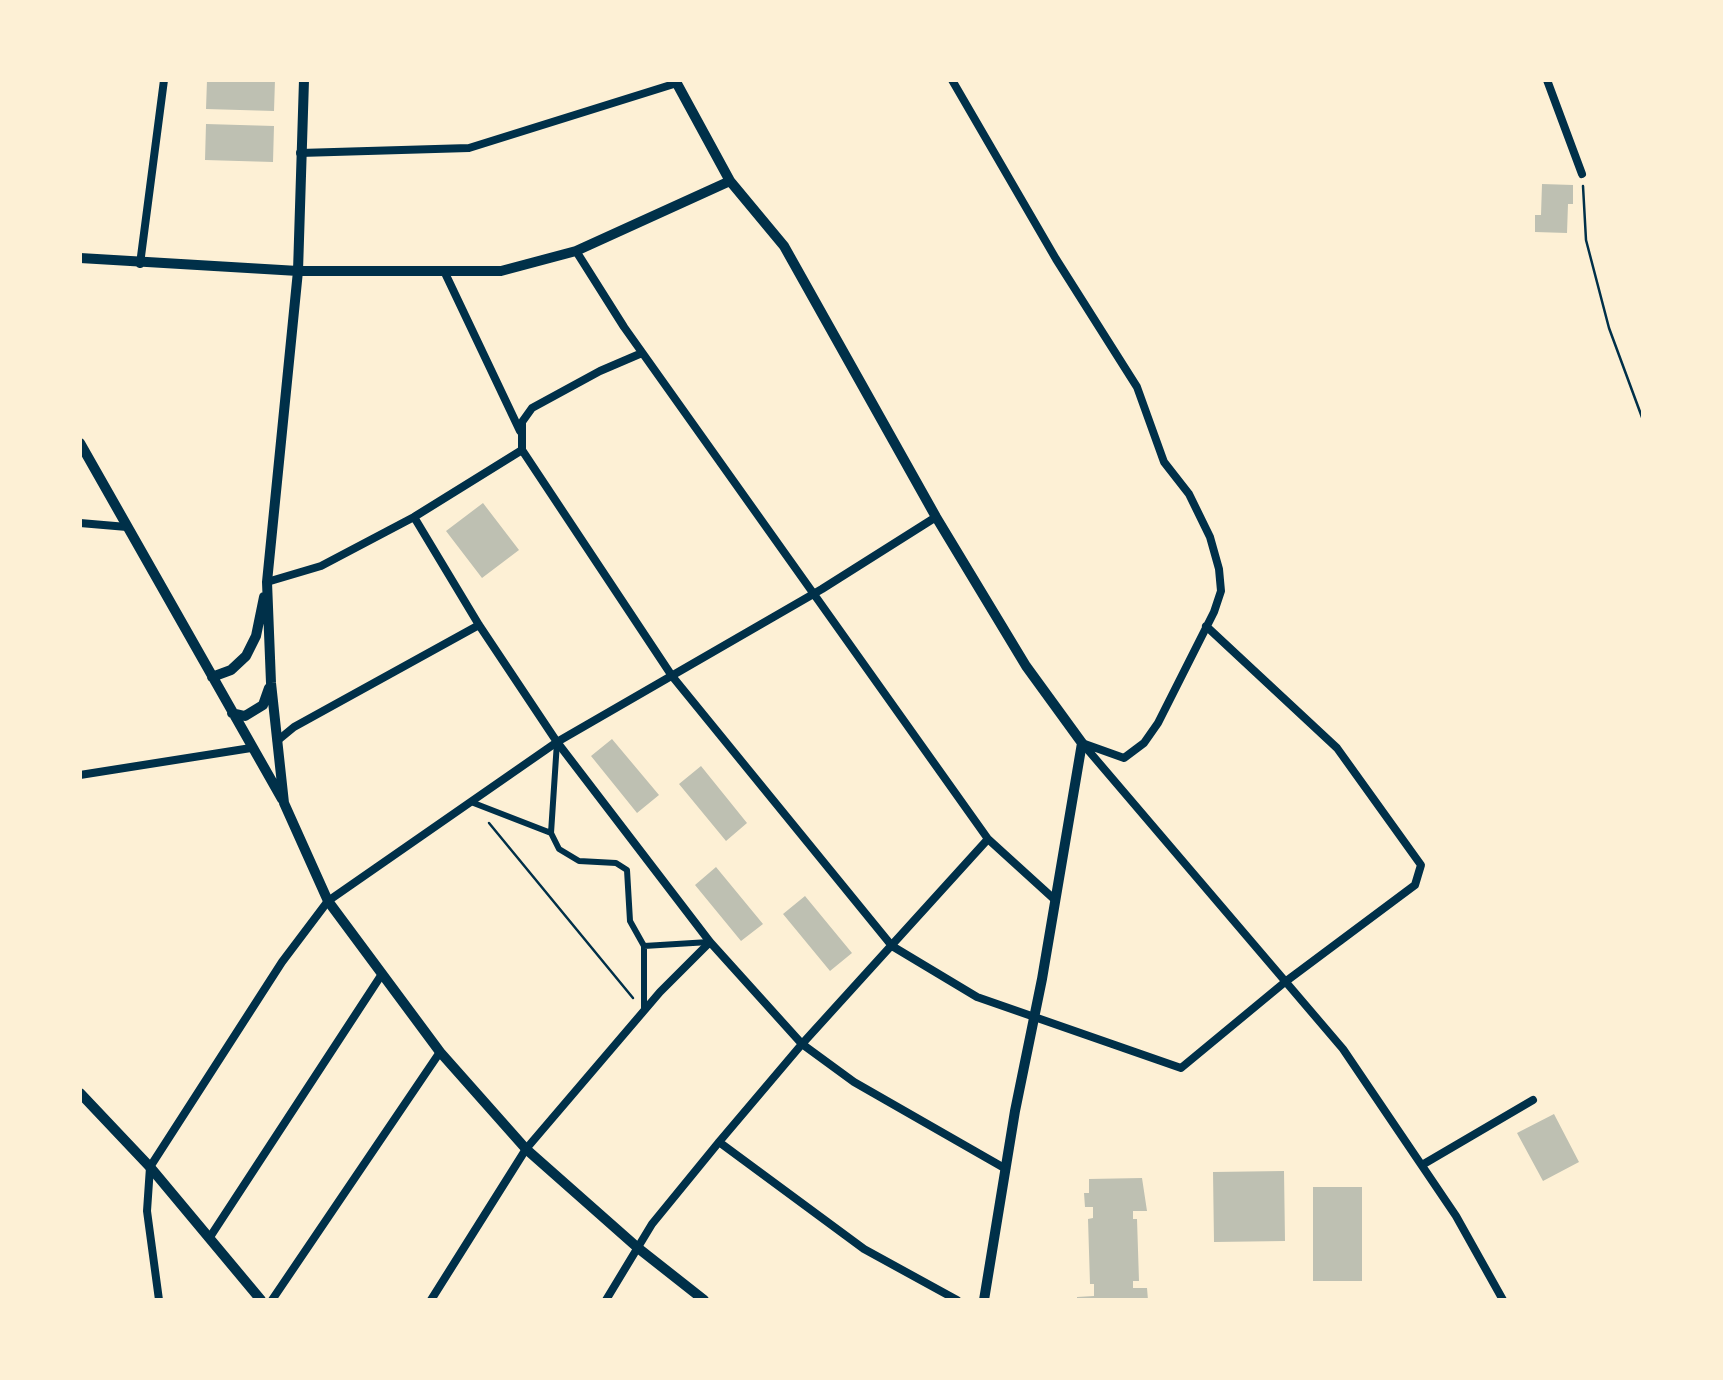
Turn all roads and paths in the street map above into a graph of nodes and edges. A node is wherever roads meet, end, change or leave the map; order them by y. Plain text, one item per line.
1 (164, 80) edge
2 (304, 80) edge
3 (952, 80) edge
4 (1547, 80) edge
5 (676, 81) edge
6 (300, 153) junction
7 (1582, 174) joint
8 (730, 181) junction
9 (576, 251) junction
10 (80, 258) edge
11 (140, 264) junction
12 (298, 271) junction
13 (444, 272) junction
14 (642, 353) junction
15 (1643, 420) edge
16 (520, 432) junction
17 (80, 443) edge
18 (522, 450) junction
19 (414, 517) junction
20 (936, 517) junction
21 (80, 522) edge
22 (128, 527) junction
23 (267, 582) junction
24 (812, 593) junction
25 (479, 625) junction
26 (1206, 626) junction
27 (672, 676) junction
28 (212, 677) junction
29 (272, 682) junction
30 (232, 713) junction
31 (277, 741) junction
32 (557, 742) junction
33 (1082, 744) junction
34 (251, 748) junction
35 (80, 776) edge
36 (284, 802) junction
37 (471, 802) junction
38 (551, 833) junction
39 (988, 840) junction
40 (646, 856) junction
41 (626, 870) junction
42 (1054, 900) junction
43 (328, 901) junction
44 (710, 942) junction
45 (644, 946) junction
46 (892, 946) junction
47 (382, 974) junction
48 (1285, 982) junction
49 (644, 1010) junction
50 (1034, 1019) junction
51 (802, 1044) junction
52 (440, 1052) junction
53 (80, 1094) edge
54 (1533, 1100) dead end
55 (719, 1142) junction
56 (526, 1149) junction
57 (1422, 1165) junction
58 (150, 1167) junction
59 (1006, 1169) junction
60 (210, 1237) junction
61 (638, 1248) junction
62 (159, 1300) edge
63 (261, 1300) edge
64 (272, 1300) edge
65 (432, 1300) edge
66 (606, 1300) edge
67 (704, 1300) edge
68 (957, 1300) edge
69 (984, 1300) edge
70 (1503, 1300) edge

1 - 11 street
2 - 6 street
3 - 26 street
4 - 7 street
5 - 6 street
5 - 8 street
6 - 12 street
7 - 15 path
8 - 9 street
8 - 20 street
9 - 13 street
9 - 14 street
10 - 11 street
11 - 12 street
12 - 13 street
12 - 23 street
13 - 16 street
14 - 16 street
14 - 24 street
16 - 18 street
17 - 22 street
18 - 19 street
18 - 27 street
19 - 23 street
19 - 25 street
20 - 24 street
20 - 33 street
21 - 22 street
22 - 28 street
23 - 28 street
23 - 29 street
24 - 27 street
24 - 39 street
25 - 31 street
25 - 32 street
26 - 33 street
26 - 48 street
27 - 32 street
27 - 46 street
28 - 30 street
29 - 30 street
29 - 31 street
30 - 34 street
31 - 36 street
32 - 37 street
32 - 38 street
32 - 40 street
33 - 42 street
33 - 48 street
34 - 35 street
34 - 36 street
36 - 43 street
37 - 38 street
37 - 43 street
37 - 49 path
38 - 41 street
39 - 42 street
39 - 46 street
40 - 41 street
40 - 44 street
41 - 45 street
42 - 50 street
43 - 47 street
43 - 58 street
44 - 45 street
44 - 49 street
44 - 51 street
45 - 49 street
46 - 50 street
46 - 51 street
47 - 52 street
47 - 60 street
48 - 50 street
48 - 57 street
49 - 56 street
50 - 59 street
51 - 55 street
51 - 59 street
52 - 56 street
52 - 64 street
53 - 58 street
54 - 57 street
55 - 61 street
55 - 68 street
56 - 61 street
56 - 65 street
57 - 70 street
58 - 60 street
58 - 62 street
59 - 69 street
60 - 63 street
61 - 66 street
61 - 67 street

